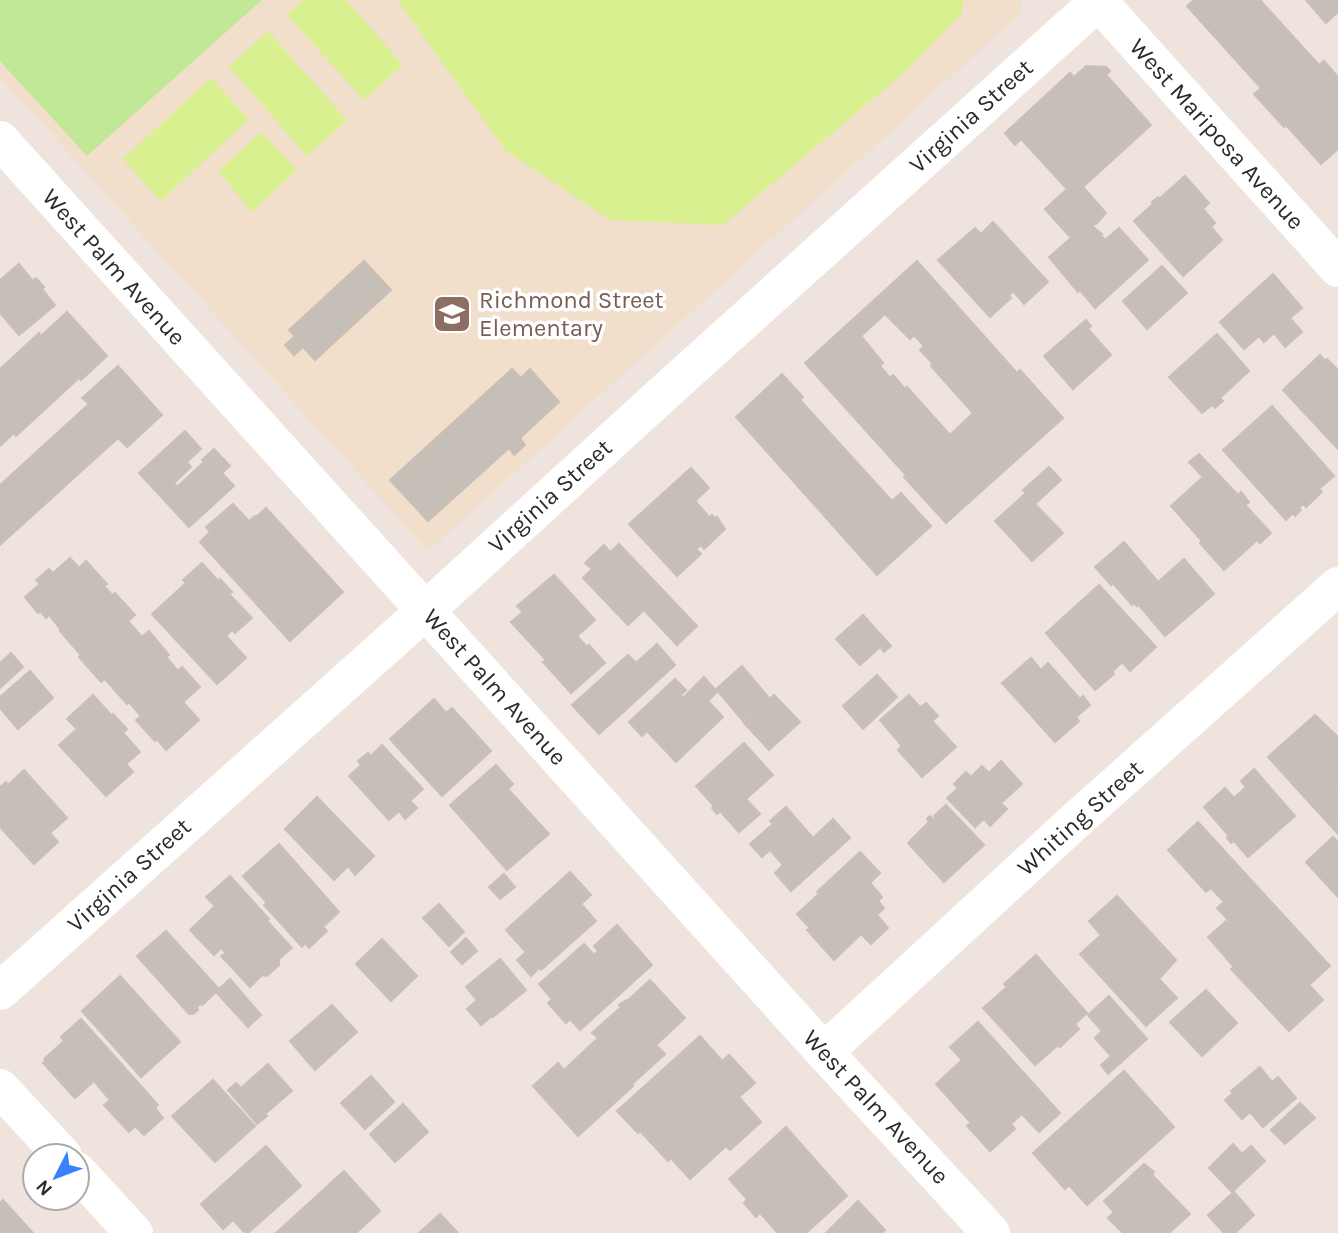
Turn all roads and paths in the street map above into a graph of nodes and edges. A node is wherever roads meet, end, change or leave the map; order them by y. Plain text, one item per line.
1 (1098, 0) edge
2 (0, 140) edge
3 (1338, 268) edge
4 (1338, 586) edge
5 (425, 611) junction
6 (0, 991) edge
7 (824, 1052) junction
8 (0, 1088) edge
9 (50, 1142) edge
10 (91, 1186) edge
11 (134, 1233) edge
12 (991, 1233) edge

1 - 3 street, West Mariposa Avenue
1 - 5 street, Virginia Street
2 - 5 street, West Palm Avenue
4 - 7 street, Whiting Street
5 - 6 street, Virginia Street
5 - 7 street, West Palm Avenue
7 - 12 street, West Palm Avenue
8 - 9 street
10 - 11 street

